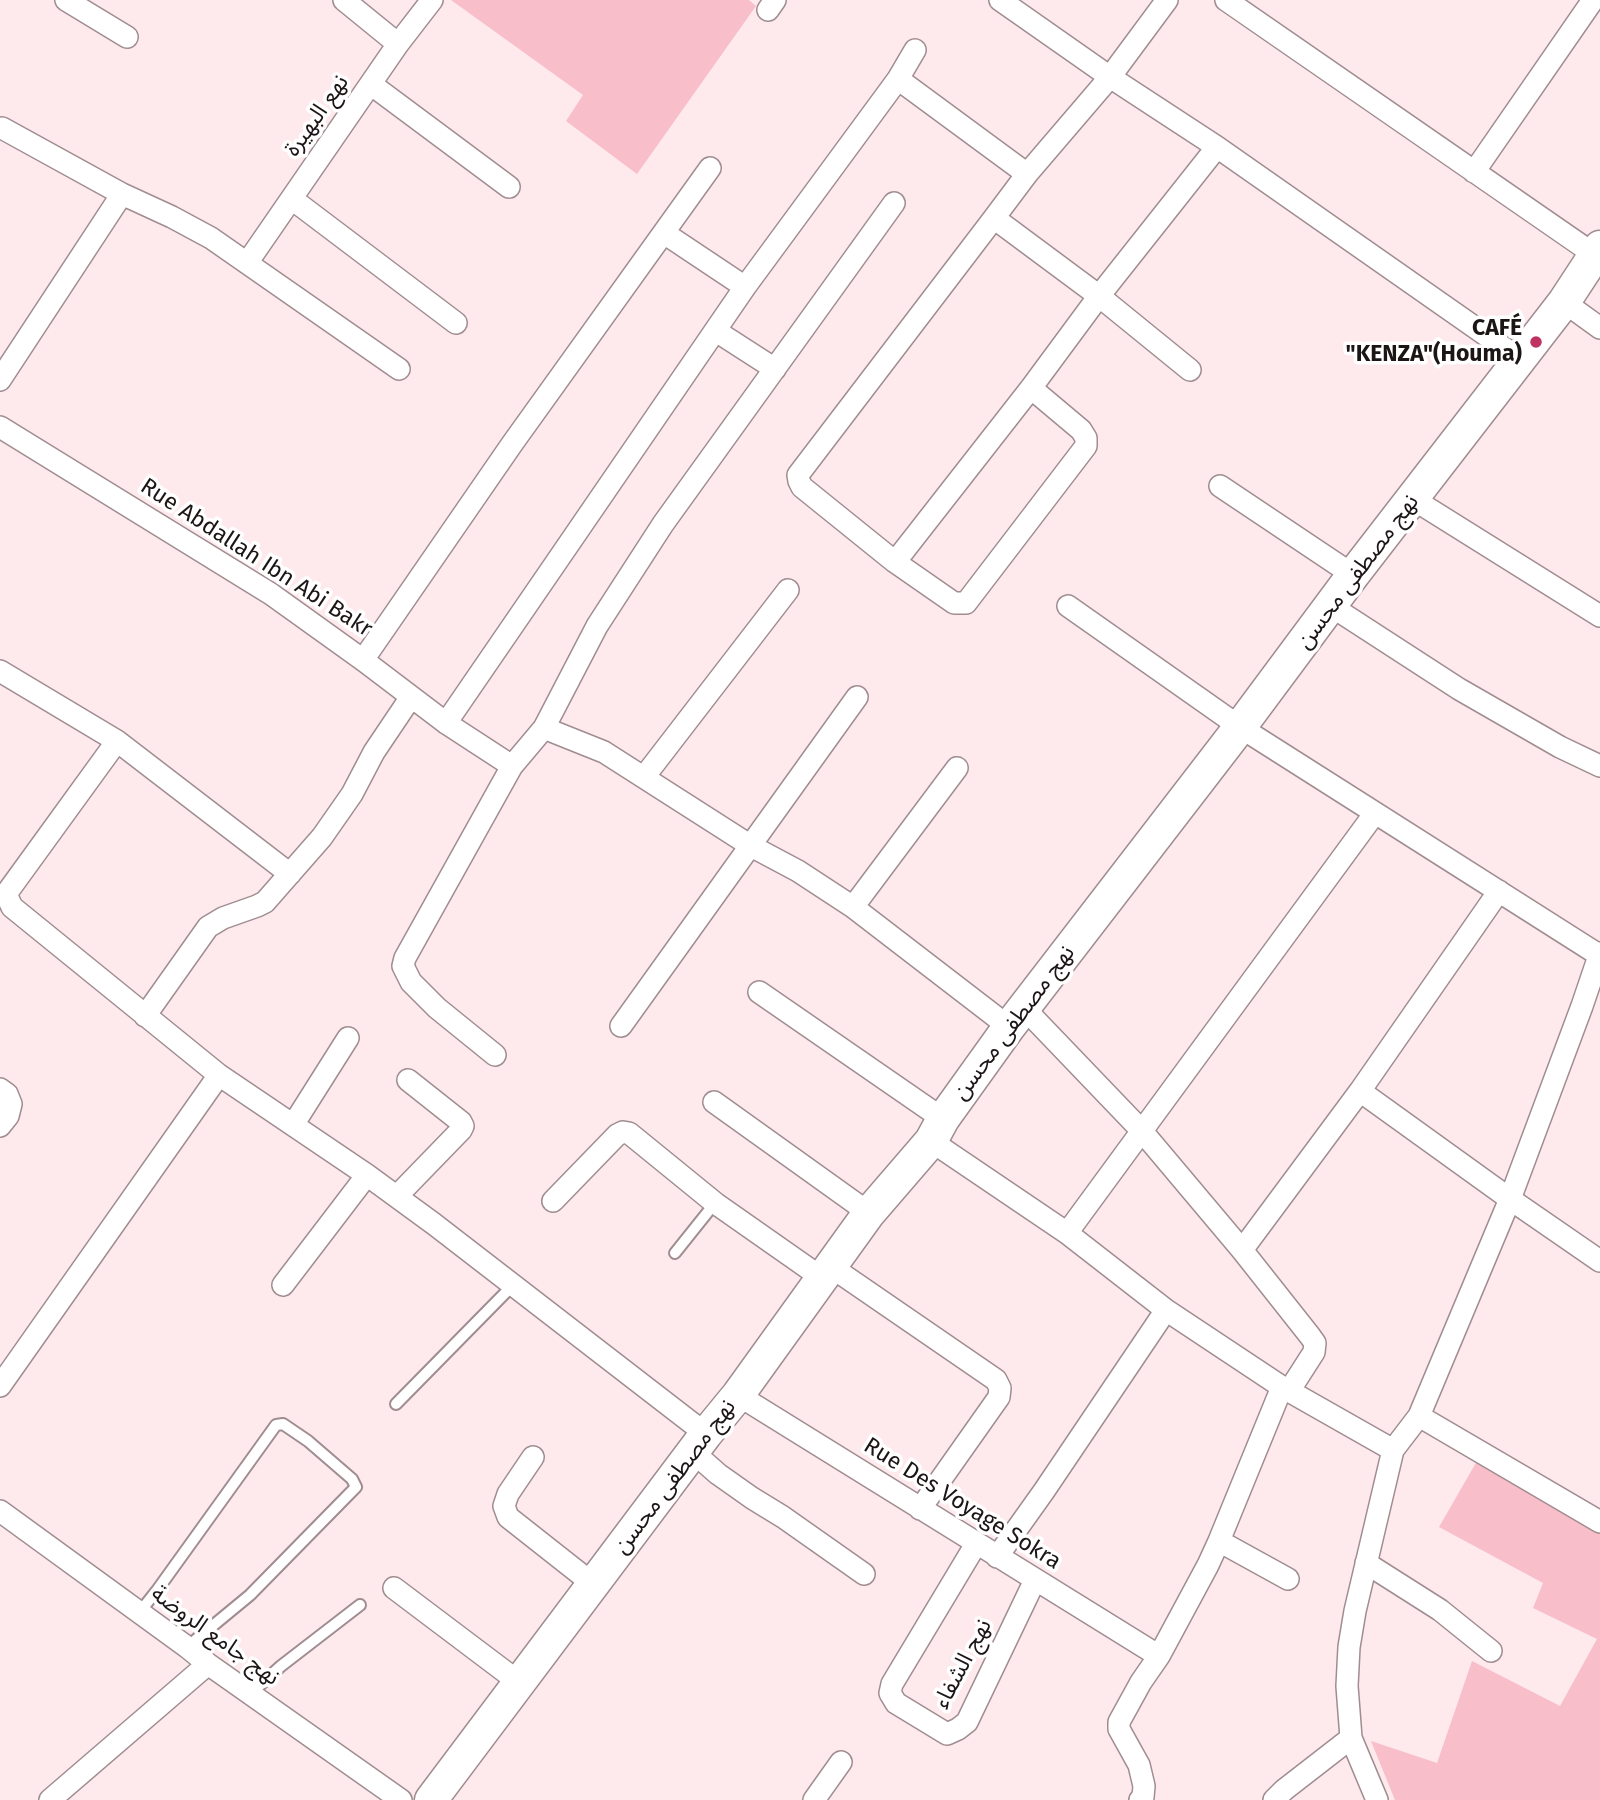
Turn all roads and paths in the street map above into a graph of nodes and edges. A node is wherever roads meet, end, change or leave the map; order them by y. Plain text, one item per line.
1 (66, 0) edge
2 (344, 0) edge
3 (432, 0) edge
4 (1000, 0) edge
5 (1167, 0) edge
6 (1226, 0) edge
7 (1593, 0) edge
8 (127, 37) dead end
9 (398, 44) junction
10 (915, 50) dead end
11 (1110, 77) junction
12 (898, 79) junction
13 (372, 85) junction
14 (2, 128) dead end
15 (1217, 147) junction
16 (710, 168) dead end
17 (1474, 172) junction
18 (1027, 174) junction
19 (509, 187) dead end
20 (122, 194) junction
21 (292, 199) junction
22 (894, 203) dead end
23 (994, 218) junction
24 (664, 233) junction
25 (1597, 251) edge
26 (247, 263) junction
27 (746, 287) junction
28 (1098, 296) junction
29 (1564, 302) junction
30 (456, 323) dead end
31 (1600, 328) edge
32 (716, 331) junction
33 (1520, 359) junction
34 (399, 369) dead end
35 (775, 369) junction
36 (1190, 370) dead end
37 (0, 380) edge
38 (1031, 388) junction
39 (0, 427) edge
40 (1220, 486) dead end
41 (1413, 499) junction
42 (895, 562) junction
43 (1353, 575) junction
44 (788, 590) dead end
45 (1068, 606) dead end
46 (1331, 606) junction
47 (1600, 616) edge
48 (363, 660) junction
49 (0, 671) edge
50 (411, 697) junction
51 (857, 697) dead end
52 (446, 723) junction
53 (1240, 727) junction
54 (544, 728) junction
55 (117, 741) junction
56 (512, 766) junction
57 (1600, 766) edge
58 (957, 768) dead end
59 (644, 777) junction
60 (1375, 813) junction
61 (751, 846) junction
62 (290, 874) junction
63 (1499, 891) junction
64 (853, 907) junction
65 (1600, 954) edge
66 (759, 992) dead end
67 (1591, 1012) edge
68 (145, 1016) junction
69 (1016, 1017) junction
70 (621, 1026) dead end
71 (348, 1038) dead end
72 (495, 1055) dead end
73 (219, 1075) junction
74 (408, 1080) dead end
75 (0, 1089) edge
76 (1360, 1091) junction
77 (715, 1102) dead end
78 (0, 1125) edge
79 (293, 1125) junction
80 (937, 1130) junction
81 (1141, 1130) junction
82 (367, 1175) junction
83 (397, 1196) junction
84 (1510, 1199) junction
85 (553, 1202) dead end
86 (715, 1203) junction
87 (869, 1213) junction
88 (1067, 1233) junction
89 (1242, 1250) junction
90 (675, 1253) dead end
91 (1600, 1261) edge
92 (826, 1272) junction
93 (514, 1284) junction
94 (283, 1285) dead end
95 (1166, 1310) junction
96 (0, 1386) edge
97 (1285, 1389) junction
98 (738, 1395) junction
99 (396, 1404) dead end
100 (1419, 1416) junction
101 (700, 1443) junction
102 (1393, 1450) junction
103 (533, 1457) dead end
104 (920, 1509) junction
105 (0, 1511) edge
106 (1600, 1522) edge
107 (1219, 1541) junction
108 (976, 1544) junction
109 (997, 1557) junction
110 (1366, 1563) junction
111 (864, 1574) dead end
112 (1288, 1579) dead end
113 (1035, 1580) junction
114 (593, 1584) junction
115 (394, 1588) dead end
116 (360, 1605) dead end
117 (139, 1613) junction
118 (187, 1647) junction
119 (1490, 1651) dead end
120 (1159, 1656) junction
121 (208, 1664) junction
122 (520, 1683) junction
123 (250, 1694) junction
124 (1351, 1738) junction
125 (841, 1762) dead end
126 (50, 1800) edge
127 (401, 1800) edge
128 (431, 1800) edge
129 (814, 1800) edge
130 (1140, 1800) edge
131 (1274, 1800) edge
132 (1377, 1800) edge

1 - 8 street
2 - 9 street
3 - 9 street, نهع البهيرة
4 - 11 street
5 - 11 street
6 - 17 street
7 - 17 street
9 - 13 street, نهع البهيرة
10 - 12 street
11 - 15 street
11 - 18 street
12 - 18 street
12 - 27 street
13 - 19 street
13 - 21 street, نهع البهيرة
14 - 20 street
15 - 28 street
15 - 33 street
16 - 24 street
17 - 25 street
18 - 23 street
20 - 26 street
20 - 37 street
21 - 26 street, نهع البهيرة
21 - 30 street
22 - 35 street
23 - 28 street
23 - 42 street
24 - 27 street
24 - 48 street
25 - 29 main road, نهج مصطفى محسن
26 - 34 street
27 - 32 street
28 - 36 street
28 - 38 street
29 - 31 street
29 - 33 main road, نهج مصطفى محسن
32 - 35 street
32 - 52 street
33 - 41 main road, نهج مصطفى محسن
35 - 54 street
38 - 42 street
38 - 42 street
39 - 48 street, Rue Abdallah Ibn Abi Bakr
40 - 43 street
41 - 43 main road, نهج مصطفى محسن
41 - 47 street
43 - 46 main road, نهج مصطفى محسن
44 - 59 street
45 - 53 street
46 - 53 main road, نهج مصطفى محسن
46 - 57 street
48 - 50 street, Rue Abdallah Ibn Abi Bakr
49 - 55 street
50 - 52 street, Rue Abdallah Ibn Abi Bakr
50 - 62 street
51 - 61 street
52 - 56 street, Rue Abdallah Ibn Abi Bakr
53 - 60 street
53 - 69 main road, نهج مصطفى محسن
54 - 56 street
54 - 59 street
55 - 62 street
55 - 68 street
56 - 72 street
58 - 64 street
59 - 61 street
60 - 63 street
60 - 81 street
61 - 64 street
61 - 70 street
62 - 68 street
63 - 65 street
63 - 76 street
64 - 69 street
65 - 67 street
66 - 80 street
67 - 84 street
68 - 73 street
69 - 80 main road, نهج مصطفى محسن
69 - 81 street
71 - 79 street
73 - 79 street
73 - 96 street
74 - 83 street
75 - 78 street
76 - 84 street
76 - 89 street
77 - 87 street
79 - 82 street
80 - 87 main road, نهج مصطفى محسن
80 - 88 street
81 - 88 street
81 - 89 street
82 - 83 street
82 - 94 street
83 - 93 street
84 - 91 street
84 - 100 street
85 - 86 street
86 - 90 lane
86 - 92 street
87 - 92 main road, نهج مصطفى محسن
88 - 95 street
89 - 97 street
92 - 98 main road, نهج مصطفى محسن
92 - 104 street
93 - 99 lane
93 - 101 street
95 - 97 street
95 - 109 street
97 - 102 street
97 - 107 street
98 - 101 main road, نهج مصطفى محسن
98 - 104 street, Rue Des Voyage Sokra
100 - 102 street
100 - 106 street
101 - 111 street
101 - 114 main road, نهج مصطفى محسن
102 - 110 street
103 - 114 street
104 - 108 street, Rue Des Voyage Sokra
105 - 117 street, نهج جامع الروضة
107 - 112 street
107 - 120 street
108 - 109 street, Rue Des Voyage Sokra
108 - 113 street, نهج الشفاء
109 - 113 street, Rue Des Voyage Sokra
110 - 119 street
110 - 124 street
113 - 120 street, Rue Des Voyage Sokra
114 - 122 main road, نهج مصطفى محسن
115 - 122 street
116 - 123 lane
117 - 118 street, نهج جامع الروضة
117 - 118 lane
118 - 121 street, نهج جامع الروضة
120 - 130 street
121 - 123 street, نهج جامع الروضة
121 - 126 street
122 - 128 main road, نهج مصطفى محسن
123 - 127 street, نهج جامع الروضة
124 - 131 street
124 - 132 street
125 - 129 street

